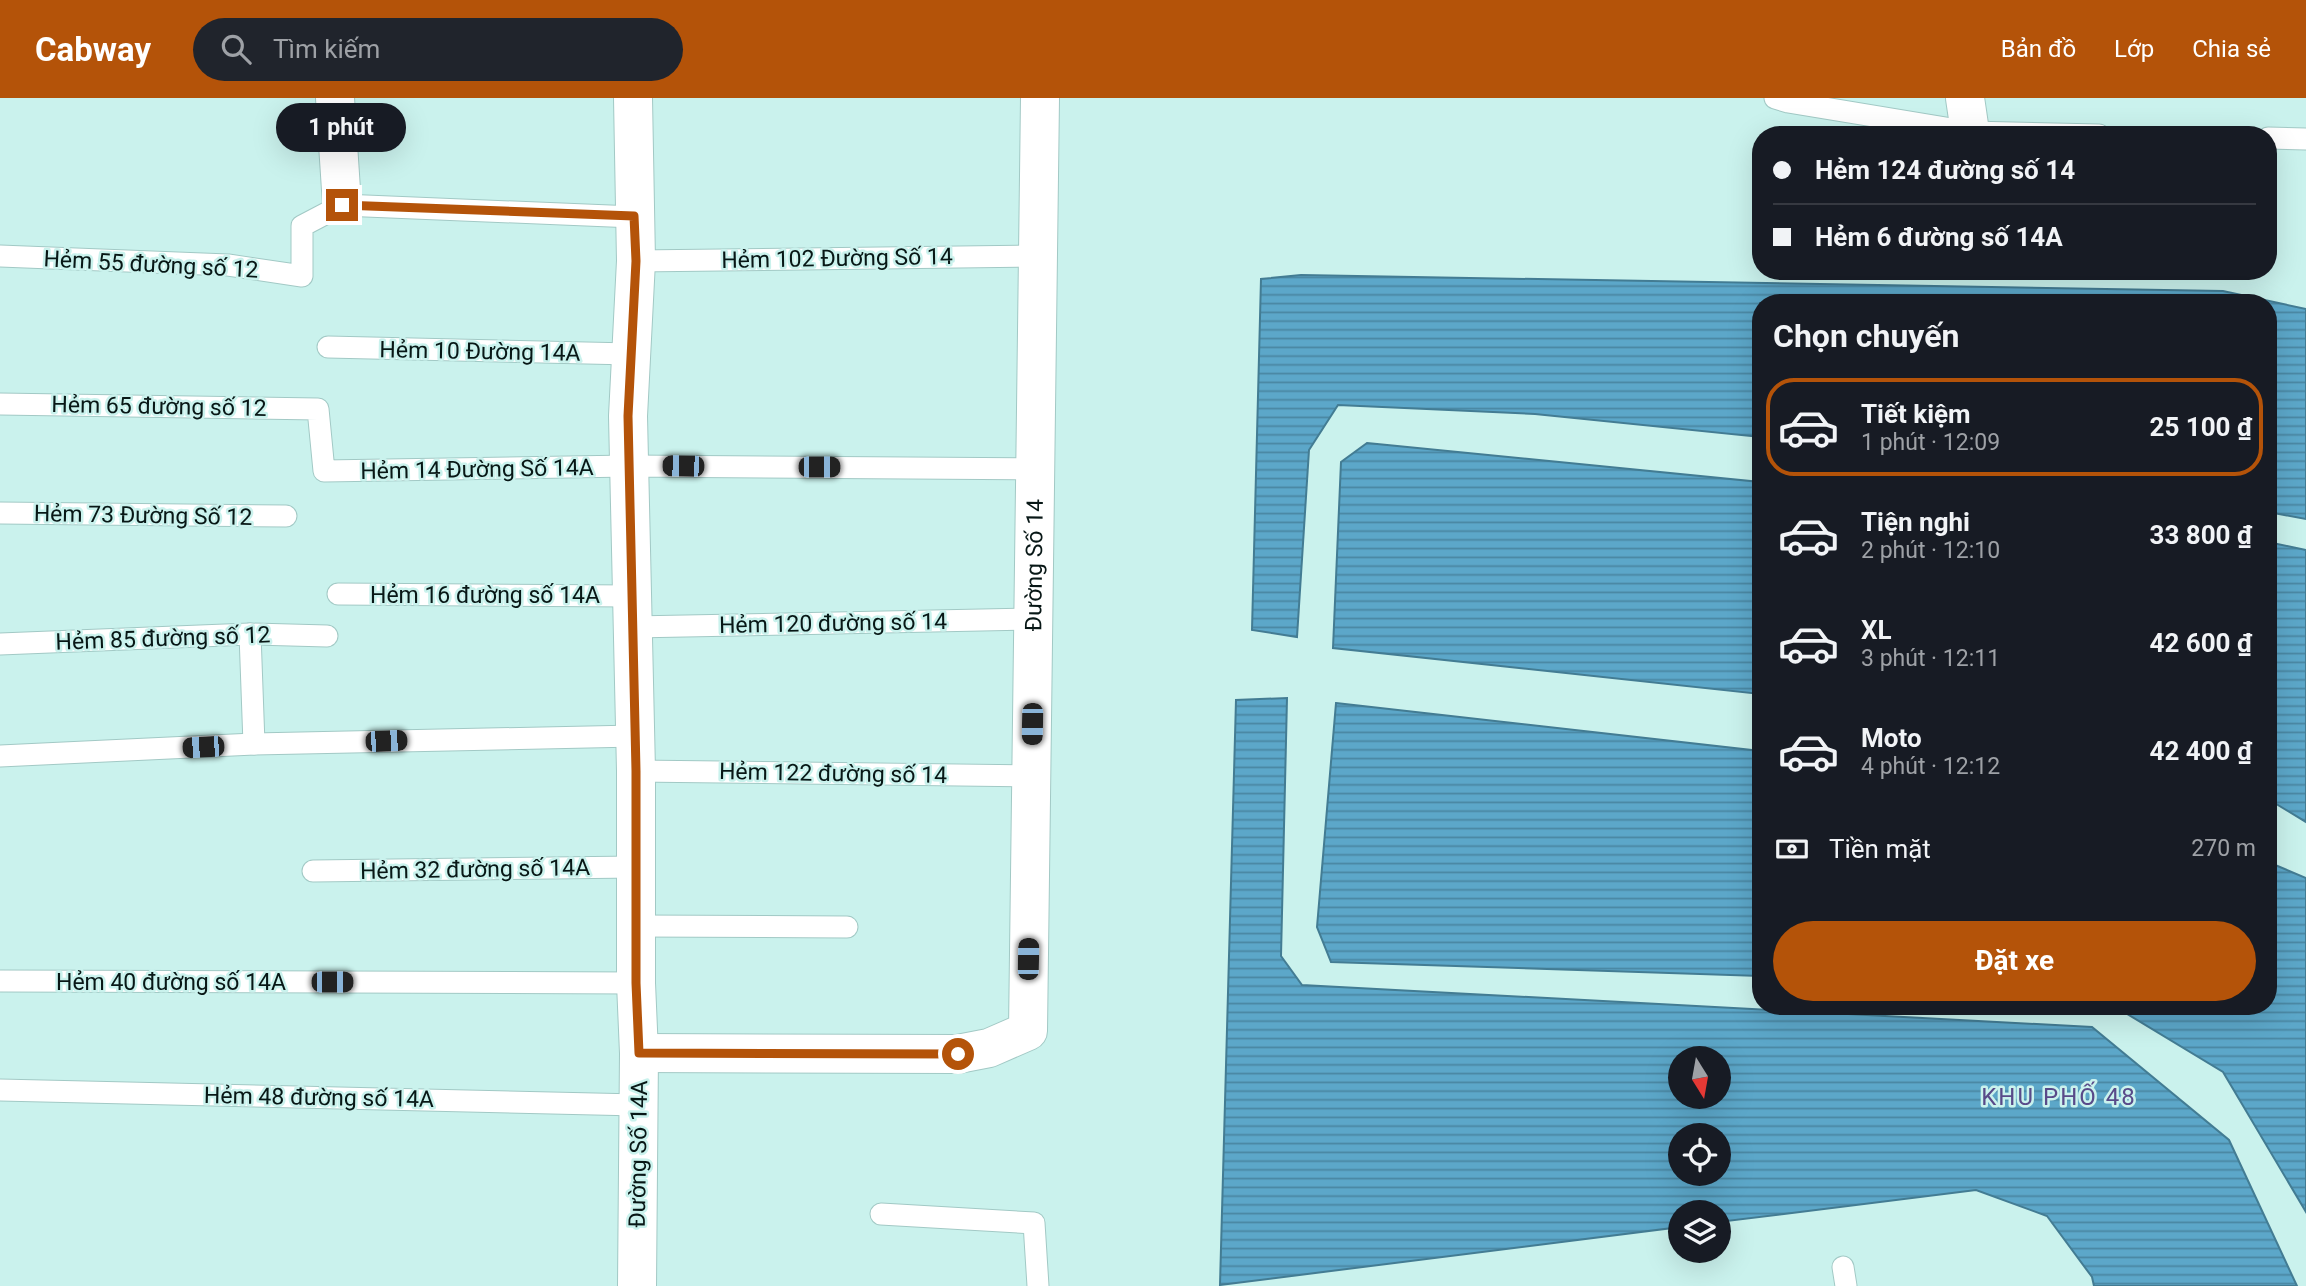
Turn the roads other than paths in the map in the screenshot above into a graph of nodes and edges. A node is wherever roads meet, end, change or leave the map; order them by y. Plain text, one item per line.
1 (335, 98) edge
2 (633, 98) edge
3 (1040, 98) edge
4 (1775, 98) edge
5 (1967, 115) edge
6 (2040, 126) edge
7 (2277, 138) edge
8 (2306, 139) edge
9 (342, 205) junction
10 (634, 216) junction
11 (0, 256) edge
12 (1038, 256) junction
13 (636, 261) junction
14 (328, 347) dead end
15 (631, 354) junction
16 (0, 404) edge
17 (629, 466) junction
18 (1035, 469) junction
19 (324, 471) joint
20 (0, 513) edge
21 (286, 516) dead end
22 (338, 594) dead end
23 (632, 612) junction
24 (1034, 619) junction
25 (250, 634) junction
26 (327, 636) dead end
27 (0, 644) edge
28 (254, 744) junction
29 (635, 754) junction
30 (0, 756) edge
31 (1031, 776) junction
32 (636, 867) junction
33 (313, 871) dead end
34 (636, 926) junction
35 (847, 927) dead end
36 (0, 981) edge
37 (636, 983) junction
38 (639, 1053) junction
39 (0, 1090) edge
40 (638, 1105) junction
41 (881, 1214) dead end
42 (637, 1286) edge
43 (1038, 1286) edge

1 - 9 street
2 - 10 street, Đường Số 14A
3 - 12 street, Đường Số 14
4 - 5 lane
5 - 6 lane
7 - 8 lane
9 - 10 lane
9 - 11 lane, Hẻm 55 đường số 12
10 - 13 street, Đường Số 14A
12 - 13 lane, Hẻm 102 Đường Số 14
12 - 18 street, Đường Số 14
13 - 15 street, Đường Số 14A
14 - 15 lane, Hẻm 10 Đường 14A
15 - 17 street, Đường Số 14A
16 - 19 lane, Hẻm 65 đường số 12
17 - 18 lane, Hẻm 14 Đường Số 14A
17 - 19 lane, Hẻm 14 Đường Số 14A
17 - 23 street, Đường Số 14A
18 - 24 street, Đường Số 14
20 - 21 lane, Hẻm 73 Đường Số 12
22 - 23 lane, Hẻm 16 đường số 14A
23 - 24 lane, Hẻm 120 đường số 14
23 - 29 street, Đường Số 14A
24 - 31 street, Đường Số 14
25 - 26 lane, Hẻm 85 đường số 12
25 - 27 lane, Hẻm 85 đường số 12
25 - 28 lane
28 - 29 lane, Hẻm 122 đường số 14
28 - 30 lane, Hẻm 122 đường số 14
29 - 31 lane, Hẻm 122 đường số 14
29 - 32 street, Đường Số 14A
31 - 38 street, Đường Số 14
32 - 33 lane, Hẻm 32 đường số 14A
32 - 34 street, Đường Số 14A
34 - 35 lane
34 - 37 street, Đường Số 14A
36 - 37 lane, Hẻm 40 đường số 14A
37 - 38 street, Đường Số 14A
38 - 40 street, Đường Số 14A
39 - 40 lane, Hẻm 48 đường số 14A
40 - 42 street, Đường Số 14A
41 - 43 lane

